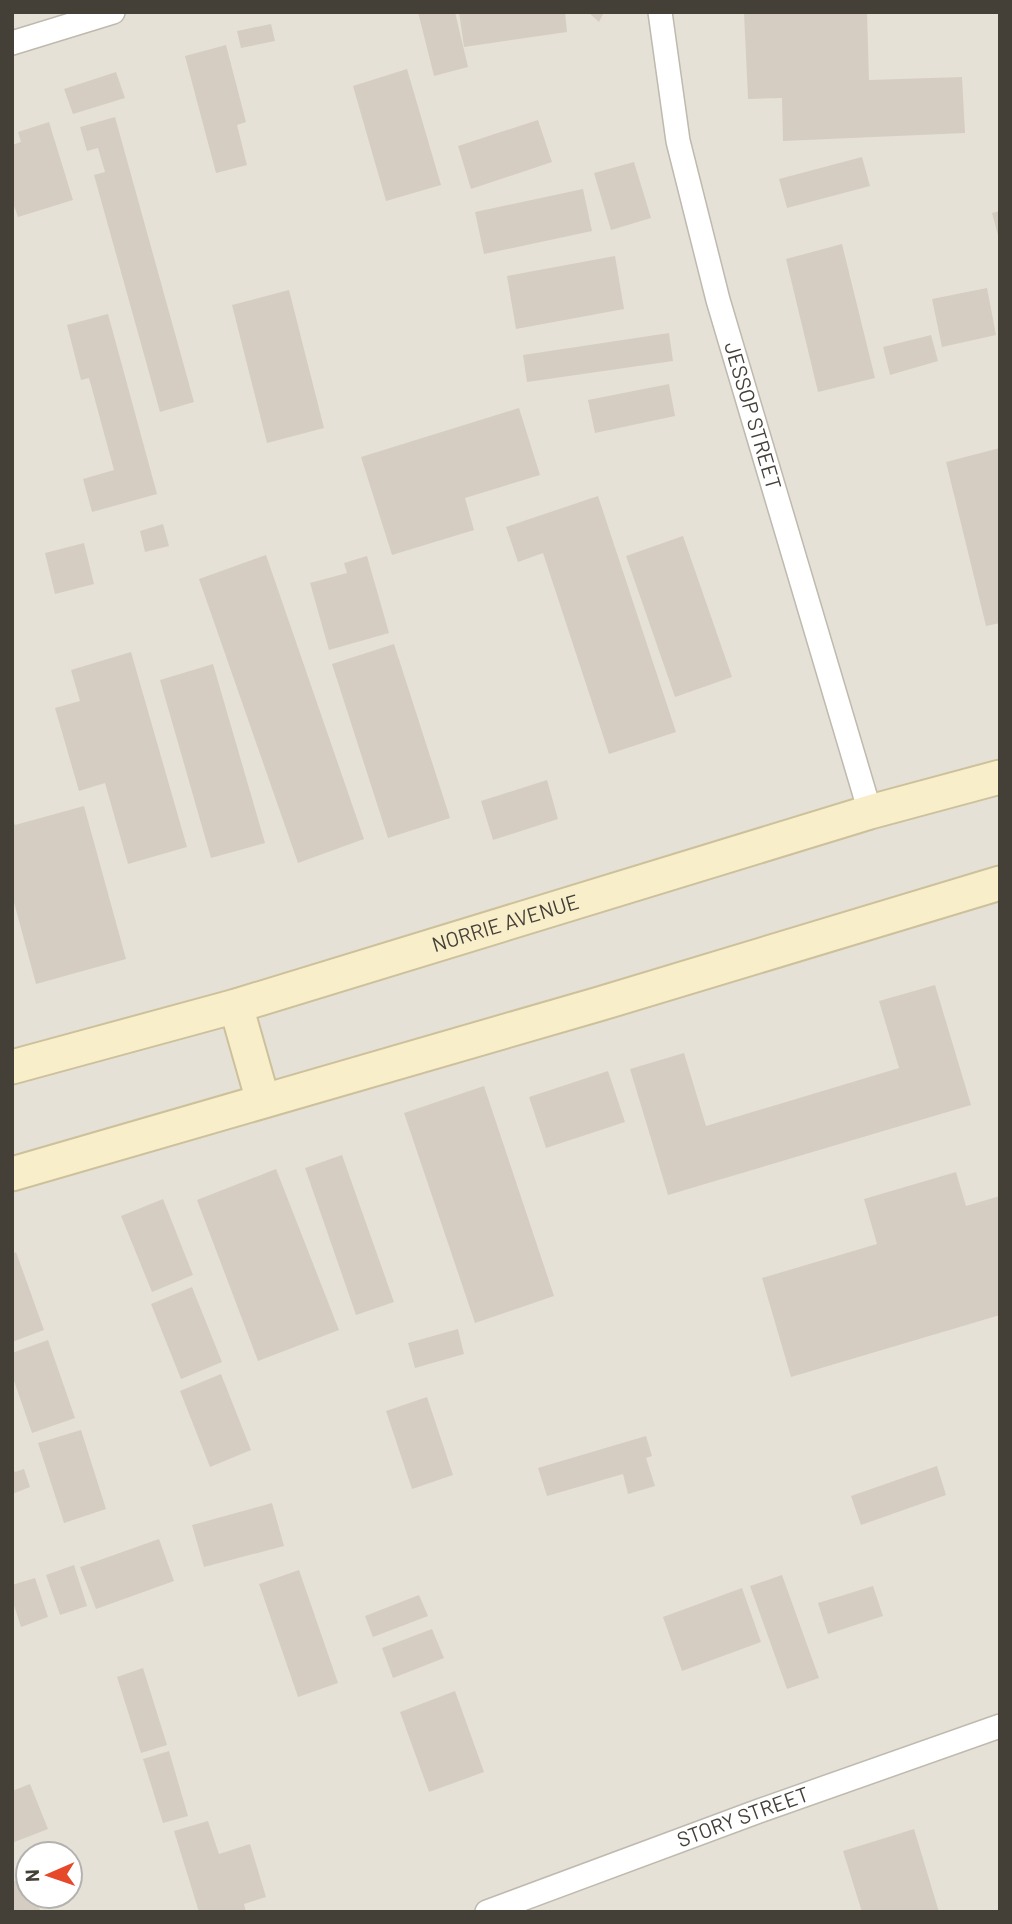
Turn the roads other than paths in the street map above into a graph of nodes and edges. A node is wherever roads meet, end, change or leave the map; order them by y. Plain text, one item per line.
1 (113, 12) edge
2 (660, 12) edge
3 (12, 43) edge
4 (1000, 777) edge
5 (870, 812) junction
6 (1000, 883) edge
7 (236, 1006) junction
8 (12, 1067) edge
9 (263, 1101) junction
10 (12, 1174) edge
11 (1000, 1726) edge
12 (486, 1912) edge

1 - 3 street
2 - 5 street, JESSOP STREET
4 - 5 main road, NORRIE AVENUE
5 - 7 main road, NORRIE AVENUE
6 - 9 main road
7 - 8 main road, NORRIE AVENUE
7 - 9 main road
9 - 10 main road
11 - 12 street, STORY STREET

